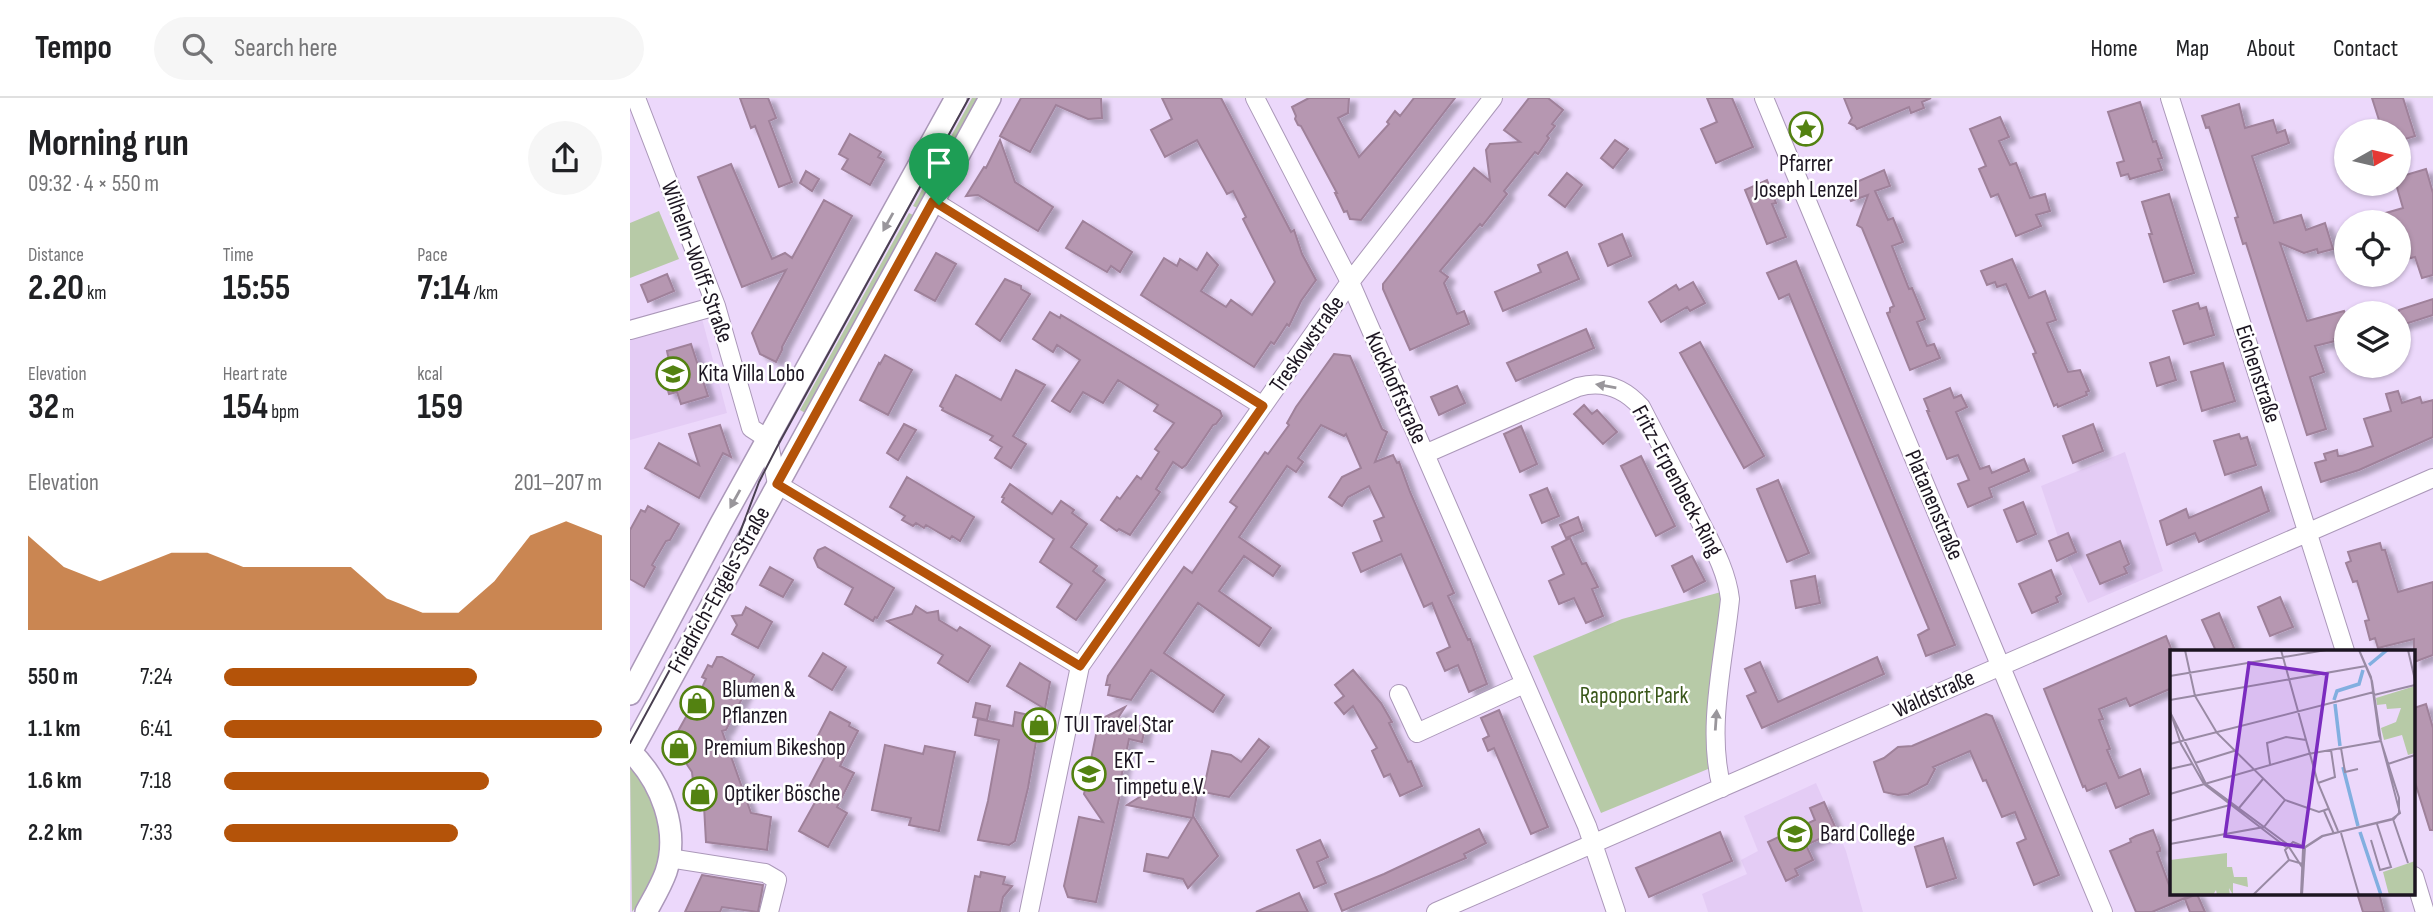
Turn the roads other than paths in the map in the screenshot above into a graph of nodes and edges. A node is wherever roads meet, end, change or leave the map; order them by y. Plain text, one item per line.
1 (636, 98) edge
2 (990, 98) edge
3 (1255, 98) edge
4 (1493, 98) edge
5 (1765, 98) edge
6 (2170, 98) edge
7 (953, 99) edge
8 (933, 201) junction
9 (1350, 282) junction
10 (716, 306) junction
11 (630, 330) edge
12 (1263, 406) junction
13 (768, 439) junction
14 (1425, 454) junction
15 (2433, 478) edge
16 (777, 484) junction
17 (2308, 532) junction
18 (2345, 650) edge
19 (2001, 665) junction
20 (1080, 666) junction
21 (1524, 684) junction
22 (630, 694) edge
23 (1399, 694) dead end
24 (631, 751) edge
25 (1721, 788) junction
26 (1593, 844) junction
27 (669, 858) junction
28 (2416, 883) edge
29 (646, 912) edge
30 (769, 912) edge
31 (1029, 912) edge
32 (1436, 912) edge
33 (1616, 912) edge
34 (2103, 912) edge
35 (2425, 912) edge

1 - 10 street, Wilhelm-Wolff-Straße
2 - 8 main road, Friedrich-Engels-Straße
3 - 9 street, Kuckhoffstraße
4 - 9 street, Treskowstraße
5 - 19 street, Platanenstraße
6 - 17 street, Eichenstraße
7 -> 13 main road, Friedrich-Engels-Straße
8 - 12 street
8 - 16 main road, Friedrich-Engels-Straße
9 - 12 street, Treskowstraße
9 - 14 street, Kuckhoffstraße
10 - 11 street
10 - 13 street, Wilhelm-Wolff-Straße
12 - 20 street, Treskowstraße
13 - 16 street, Wilhelm-Wolff-Straße
13 -> 22 main road, Friedrich-Engels-Straße
14 - 21 street, Kuckhoffstraße
25 -> 14 street, Fritz-Erpenbeck-Ring
15 - 17 street, Waldstraße
16 - 20 street
16 - 24 main road, Friedrich-Engels-Straße
17 - 18 street, Eichenstraße
17 - 19 street, Waldstraße
19 - 25 street, Waldstraße
19 - 34 street, Platanenstraße
20 - 31 street, Treskowstraße
21 - 23 street
21 - 26 street, Kuckhoffstraße
24 - 27 main road
25 - 26 street, Waldstraße
26 - 32 street, Waldstraße
26 - 33 street, Kuckhoffstraße
27 - 29 main road
27 - 30 street
28 - 35 street

